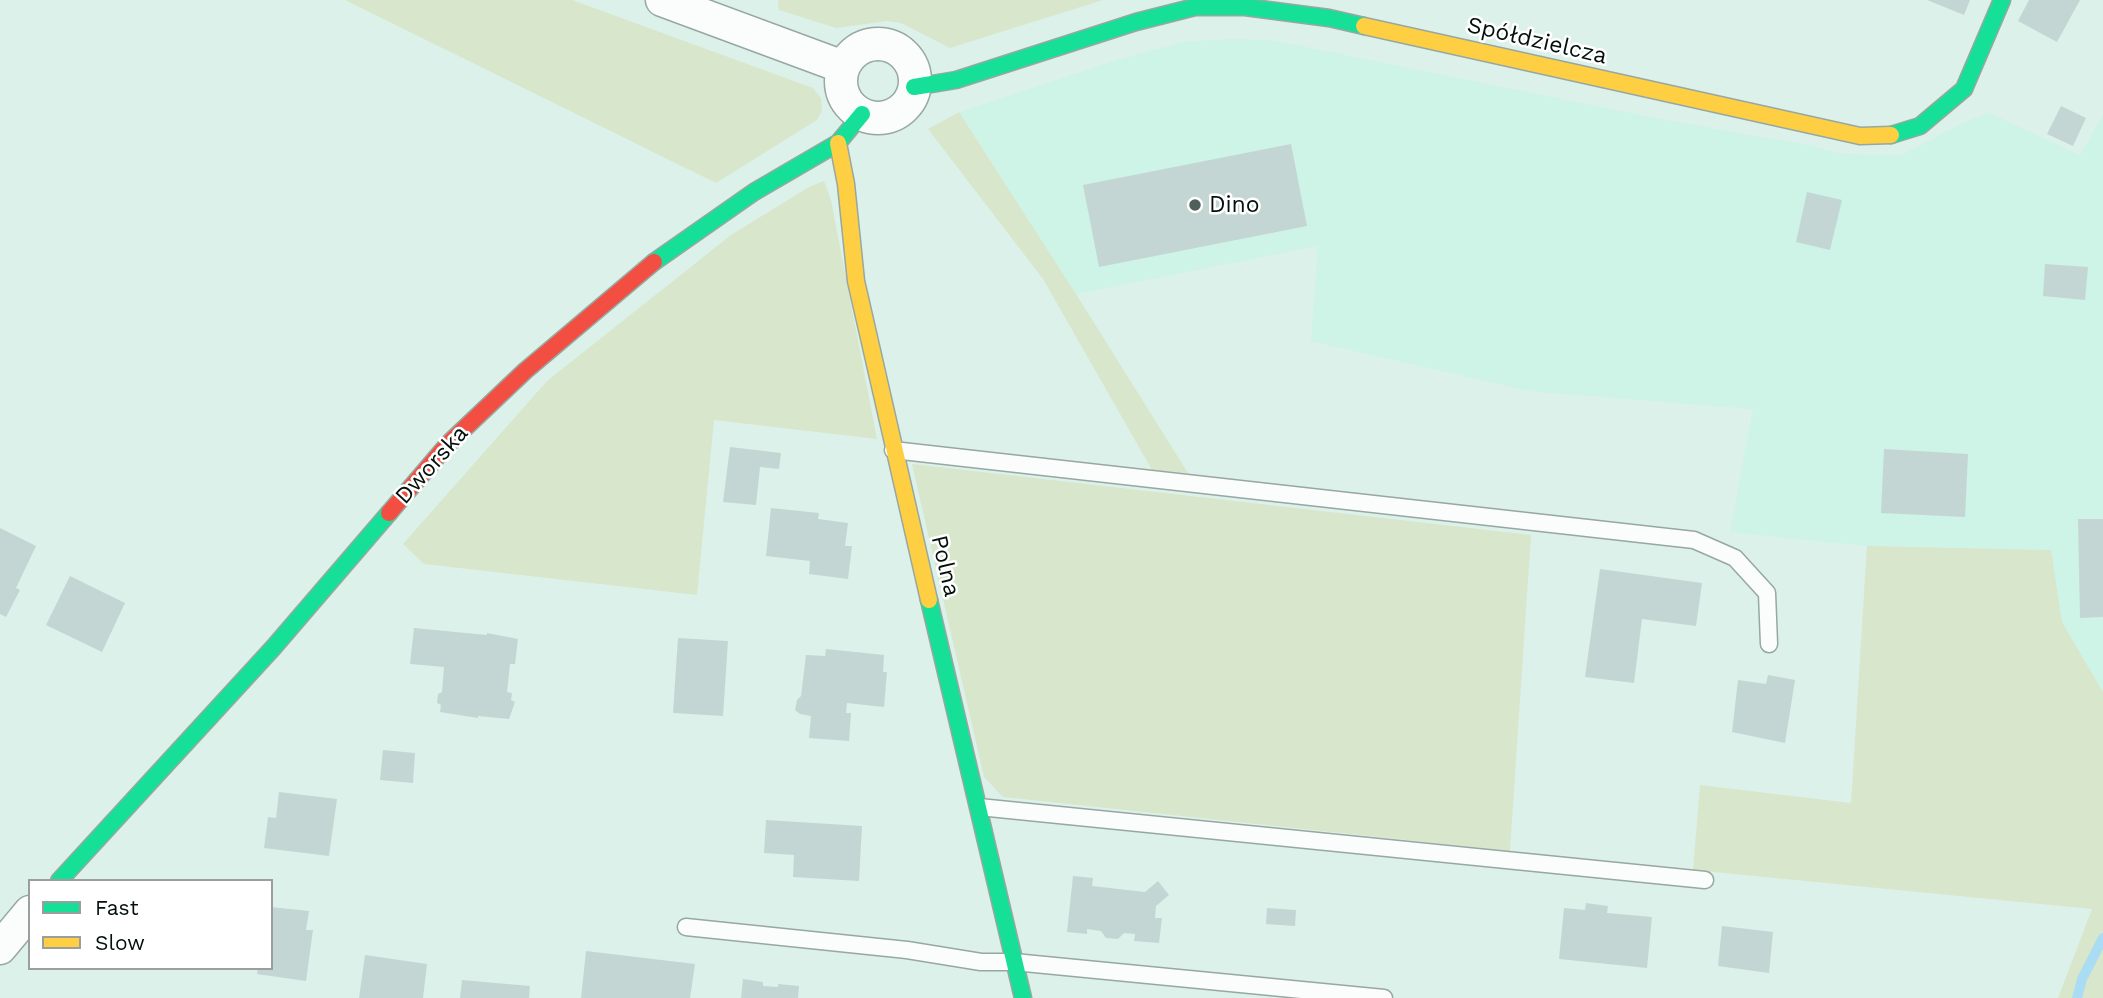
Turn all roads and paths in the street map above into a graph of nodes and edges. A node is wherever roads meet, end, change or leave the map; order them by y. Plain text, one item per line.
1 (662, 0) edge
2 (2002, 0) edge
3 (1195, 3) edge
4 (844, 67) junction
5 (914, 87) junction
6 (862, 114) junction
7 (838, 142) junction
8 (893, 450) junction
9 (1769, 643) dead end
10 (979, 807) junction
11 (61, 879) edge
12 (1705, 880) dead end
13 (28, 914) edge
14 (686, 927) dead end
15 (0, 948) edge
16 (1014, 962) junction
17 (1023, 998) edge
18 (1384, 998) edge

1 - 4 street
2 - 3 street, Spółdzielcza
3 - 5 street, Spółdzielcza
4 - 5 street
4 - 6 street
5 - 6 street
6 - 7 street, Dworska
7 - 8 street, Polna
7 - 11 street, Dworska
8 - 9 lane
8 - 10 street, Polna
10 - 12 lane
10 - 16 street, Polna
13 - 15 street
14 - 16 lane
16 - 17 street, Polna
16 - 18 lane

